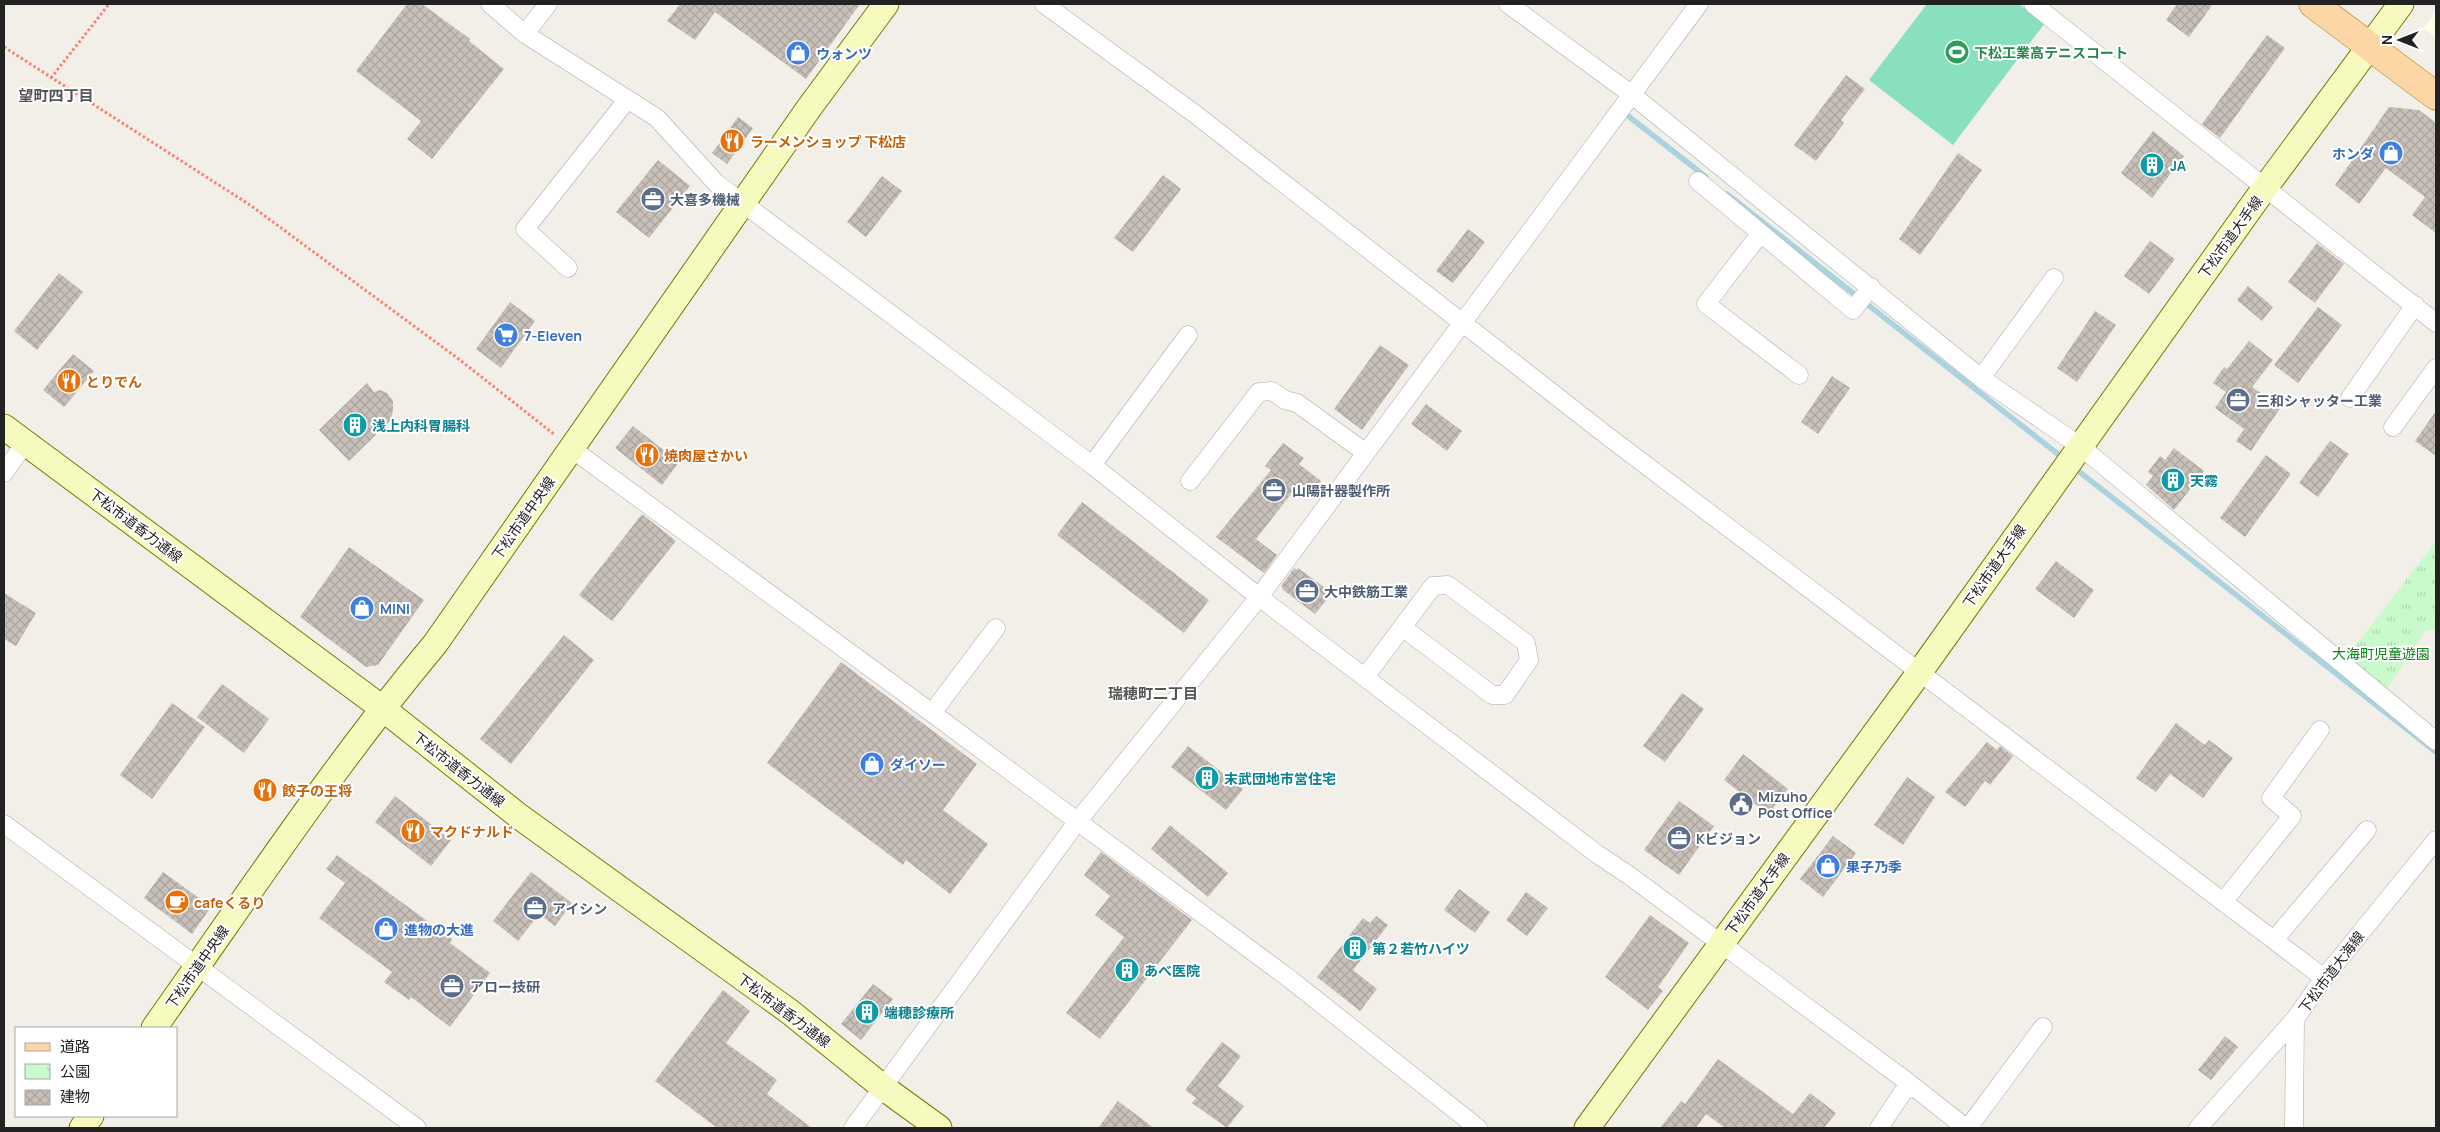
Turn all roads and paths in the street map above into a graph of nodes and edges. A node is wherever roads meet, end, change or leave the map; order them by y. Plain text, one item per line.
1 (109, 4) edge
2 (490, 4) edge
3 (548, 4) edge
4 (886, 4) edge
5 (1044, 4) edge
6 (1508, 4) edge
7 (1699, 4) edge
8 (2033, 4) edge
9 (2313, 4) edge
10 (2400, 4) edge
11 (525, 34) junction
12 (4, 47) edge
13 (2370, 47) junction
14 (52, 78) junction
15 (1630, 94) junction
16 (2436, 96) edge
17 (627, 100) junction
18 (1698, 181) dead end
19 (2264, 189) junction
20 (744, 204) junction
21 (1760, 234) junction
22 (568, 268) dead end
23 (2054, 278) dead end
24 (1872, 287) junction
25 (2415, 305) junction
26 (2436, 323) edge
27 (1461, 324) junction
28 (1188, 335) dead end
29 (2436, 368) edge
30 (1799, 375) dead end
31 (1981, 378) junction
32 (2350, 398) dead end
33 (4, 427) edge
34 (2393, 427) dead end
35 (25, 443) junction
36 (2080, 446) junction
37 (572, 449) junction
38 (1366, 453) junction
39 (1092, 465) junction
40 (4, 473) edge
41 (1190, 480) dead end
42 (1259, 597) junction
43 (1402, 627) junction
44 (996, 628) dead end
45 (1919, 673) junction
46 (1365, 677) junction
47 (382, 708) junction
48 (932, 713) junction
49 (2320, 730) dead end
50 (2436, 740) edge
51 (1078, 822) junction
52 (4, 824) edge
53 (2367, 830) dead end
54 (2436, 840) edge
55 (2223, 902) junction
56 (2274, 940) junction
57 (1720, 944) junction
58 (197, 968) junction
59 (2324, 978) junction
60 (2295, 1019) junction
61 (155, 1027) edge
62 (2043, 1027) dead end
63 (1909, 1083) junction
64 (884, 1088) junction
65 (90, 1117) edge
66 (82, 1128) edge
67 (417, 1128) edge
68 (853, 1128) edge
69 (939, 1128) edge
70 (1478, 1128) edge
71 (1587, 1128) edge
72 (1879, 1128) edge
73 (1967, 1128) edge
74 (2198, 1128) edge
75 (2294, 1128) edge

1 - 14 path
2 - 11 street
3 - 11 street
4 - 20 street, 下松市道中央線
5 - 27 street
6 - 15 street
7 - 15 street
8 - 19 street
9 - 13 main road
10 - 13 street, 下松市道大手線
11 - 17 street
12 - 14 path
13 - 16 main road
13 - 19 street, 下松市道大手線
14 - 37 path
15 - 24 street
15 - 27 street
17 - 20 street
17 - 22 street
18 - 21 street
19 - 25 street
19 - 36 street, 下松市道大手線
20 - 37 street, 下松市道中央線
20 - 39 street
21 - 24 street
21 - 30 street
23 - 31 street
24 - 31 street
25 - 26 street
25 - 32 street
27 - 38 street
27 - 45 street
28 - 39 street
29 - 34 street
31 - 36 street
33 - 35 street, 下松市道香力通線
35 - 40 street
35 - 47 street, 下松市道香力通線
36 - 45 street, 下松市道大手線
36 - 50 street
37 - 47 street, 下松市道中央線
37 - 48 street
38 - 41 street
38 - 42 street
39 - 42 street
42 - 46 street
42 - 51 street
43 - 43 street
43 - 46 street
44 - 48 street
45 - 55 street
45 - 57 street, 下松市道大手線
46 - 57 street
47 - 58 street, 下松市道中央線
47 - 64 street, 下松市道香力通線
48 - 51 street
49 - 55 street
51 - 64 street
51 - 70 street
52 - 58 street
53 - 56 street
54 - 59 street, 下松市道大海線
55 - 56 street
56 - 59 street
57 - 63 street
57 - 71 street, 下松市道大手線
58 - 61 street, 下松市道中央線
58 - 67 street
59 - 60 street, 下松市道大海線
60 - 74 street
60 - 75 street, 下松市道大海線
62 - 73 street
63 - 72 street
63 - 73 street
64 - 68 street
64 - 69 street, 下松市道香力通線
65 - 66 street

